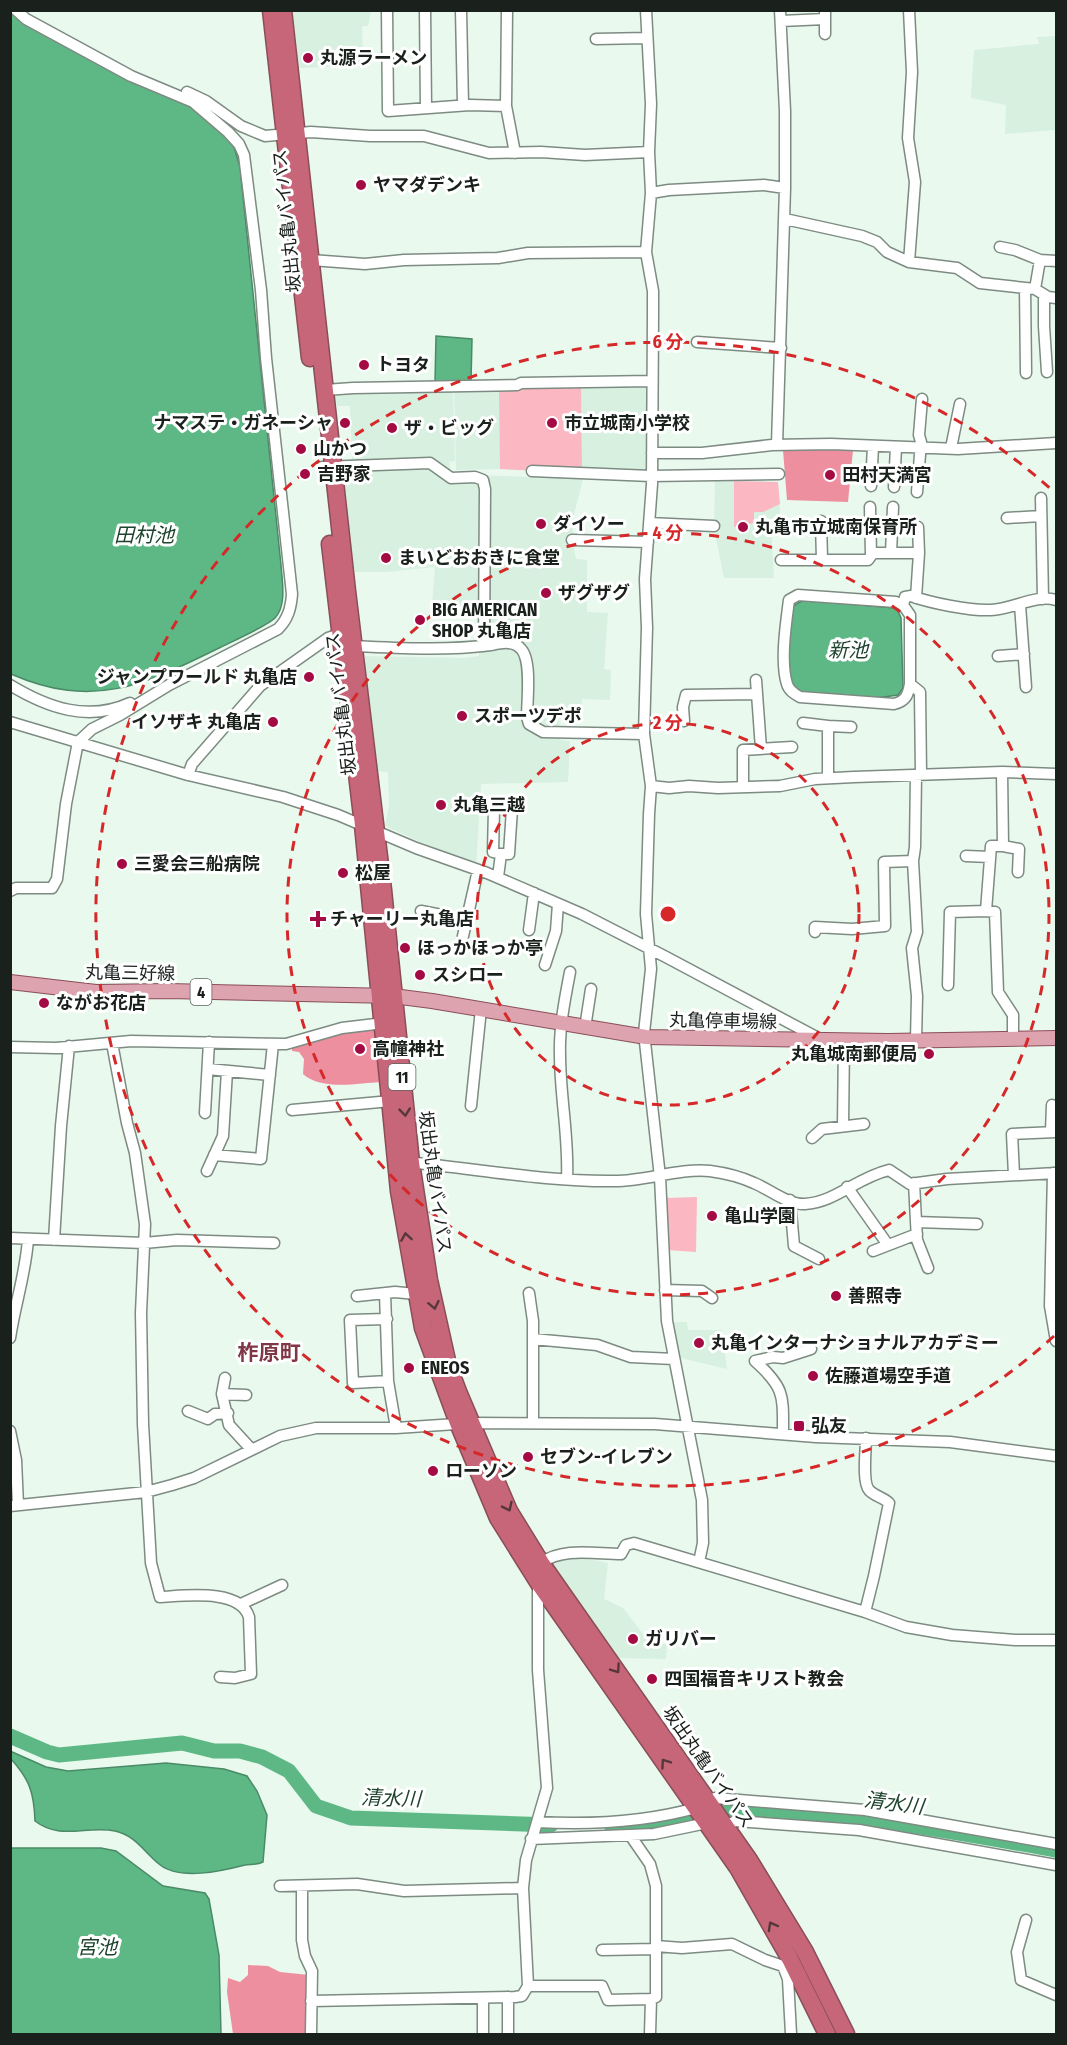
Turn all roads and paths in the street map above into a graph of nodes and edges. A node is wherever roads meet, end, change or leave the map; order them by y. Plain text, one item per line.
1 (16, 10) edge
2 (271, 10) edge
3 (283, 10) edge
4 (387, 10) edge
5 (425, 10) edge
6 (461, 10) edge
7 (507, 10) edge
8 (646, 10) edge
9 (909, 10) edge
10 (825, 15) edge
11 (781, 16) edge
12 (825, 34) dead end
13 (647, 38) junction
14 (596, 39) dead end
15 (154, 86) junction
16 (463, 105) junction
17 (506, 106) junction
18 (426, 108) junction
19 (291, 133) junction
20 (649, 152) junction
21 (515, 153) junction
22 (785, 188) junction
23 (651, 193) junction
24 (785, 219) junction
25 (1000, 247) dead end
26 (646, 252) junction
27 (311, 260) junction
28 (1040, 260) junction
29 (1056, 261) edge
30 (909, 262) junction
31 (1035, 291) junction
32 (1056, 298) edge
33 (697, 342) dead end
34 (781, 348) junction
35 (1047, 372) dead end
36 (1026, 373) dead end
37 (652, 381) junction
38 (325, 390) junction
39 (922, 399) dead end
40 (960, 404) dead end
41 (1056, 443) edge
42 (777, 445) junction
43 (873, 446) junction
44 (896, 447) junction
45 (920, 447) junction
46 (951, 448) junction
47 (652, 453) junction
48 (328, 467) junction
49 (532, 471) dead end
50 (779, 474) dead end
51 (651, 476) junction
52 (871, 486) dead end
53 (894, 487) dead end
54 (917, 492) dead end
55 (1041, 498) dead end
56 (870, 507) dead end
57 (893, 507) dead end
58 (1041, 516) junction
59 (1007, 518) dead end
60 (821, 521) dead end
61 (649, 523) junction
62 (714, 526) dead end
63 (918, 527) dead end
64 (572, 540) dead end
65 (648, 542) junction
66 (891, 553) junction
67 (919, 553) junction
68 (871, 555) junction
69 (781, 560) dead end
70 (822, 560) junction
71 (916, 598) junction
72 (1043, 598) junction
73 (1056, 600) edge
74 (903, 605) junction
75 (1020, 605) junction
76 (340, 634) junction
77 (353, 646) junction
78 (484, 646) junction
79 (1024, 654) junction
80 (998, 656) dead end
81 (756, 680) dead end
82 (910, 684) junction
83 (10, 685) edge
84 (169, 686) junction
85 (1026, 687) dead end
86 (757, 694) junction
87 (684, 721) dead end
88 (10, 722) edge
89 (803, 723) dead end
90 (828, 726) junction
91 (851, 727) dead end
92 (645, 734) junction
93 (78, 742) junction
94 (792, 747) dead end
95 (761, 749) junction
96 (1002, 772) junction
97 (1056, 774) edge
98 (919, 775) junction
99 (188, 776) junction
100 (828, 778) junction
101 (651, 786) junction
102 (744, 787) junction
103 (370, 827) junction
104 (1003, 846) junction
105 (501, 854) dead end
106 (966, 856) dead end
107 (990, 857) junction
108 (913, 861) junction
109 (478, 870) junction
110 (1018, 872) dead end
111 (498, 878) junction
112 (10, 891) edge
113 (534, 893) junction
114 (558, 904) junction
115 (421, 911) dead end
116 (986, 911) junction
117 (467, 920) junction
118 (529, 930) dead end
119 (815, 932) dead end
120 (464, 936) dead end
121 (649, 948) junction
122 (545, 964) dead end
123 (570, 972) dead end
124 (10, 982) edge
125 (948, 985) dead end
126 (591, 989) dead end
127 (387, 996) junction
128 (481, 1009) junction
129 (384, 1023) junction
130 (562, 1024) junction
131 (585, 1028) junction
132 (646, 1037) junction
133 (1013, 1038) junction
134 (1056, 1038) edge
135 (916, 1040) junction
136 (824, 1041) junction
137 (844, 1041) junction
138 (209, 1042) junction
139 (112, 1043) junction
140 (273, 1044) junction
141 (69, 1046) junction
142 (10, 1047) edge
143 (208, 1069) junction
144 (227, 1071) junction
145 (270, 1075) junction
146 (391, 1101) junction
147 (1052, 1105) dead end
148 (471, 1106) dead end
149 (292, 1110) dead end
150 (205, 1113) dead end
151 (864, 1124) dead end
152 (843, 1126) junction
153 (1054, 1132) edge
154 (812, 1138) dead end
155 (214, 1155) junction
156 (404, 1162) junction
157 (207, 1171) dead end
158 (1055, 1173) edge
159 (1014, 1175) junction
160 (660, 1176) junction
161 (567, 1179) junction
162 (914, 1183) junction
163 (848, 1187) junction
164 (790, 1200) junction
165 (977, 1224) dead end
166 (916, 1228) junction
167 (10, 1238) edge
168 (28, 1239) junction
169 (54, 1240) junction
170 (144, 1243) junction
171 (274, 1243) dead end
172 (888, 1245) junction
173 (873, 1251) dead end
174 (819, 1259) dead end
175 (928, 1268) dead end
176 (665, 1290) junction
177 (385, 1293) junction
178 (529, 1293) dead end
179 (416, 1294) junction
180 (357, 1296) dead end
181 (712, 1298) dead end
182 (387, 1319) junction
183 (10, 1338) edge
184 (532, 1340) junction
185 (1056, 1341) edge
186 (811, 1349) dead end
187 (674, 1359) junction
188 (225, 1378) dead end
189 (388, 1381) junction
190 (222, 1394) junction
191 (246, 1395) dead end
192 (189, 1411) dead end
193 (228, 1413) junction
194 (464, 1423) junction
195 (533, 1423) junction
196 (687, 1426) junction
197 (396, 1428) junction
198 (10, 1431) edge
199 (783, 1434) junction
200 (866, 1438) junction
201 (251, 1449) junction
202 (1056, 1456) edge
203 (146, 1491) junction
204 (14, 1506) edge
205 (699, 1562) junction
206 (542, 1563) junction
207 (538, 1582) junction
208 (282, 1585) dead end
209 (242, 1604) junction
210 (865, 1612) junction
211 (1056, 1640) edge
212 (220, 1677) dead end
213 (702, 1804) junction
214 (537, 1822) junction
215 (707, 1823) junction
216 (726, 1826) junction
217 (630, 1835) junction
218 (531, 1839) junction
219 (1056, 1844) edge
220 (1056, 1865) edge
221 (280, 1886) dead end
222 (302, 1886) junction
223 (523, 1888) junction
224 (1026, 1920) dead end
225 (656, 1948) junction
226 (602, 1950) dead end
227 (793, 1960) junction
228 (528, 1986) junction
229 (1056, 1995) edge
230 (508, 1997) junction
231 (483, 1998) junction
232 (651, 1999) junction
233 (311, 2001) junction
234 (310, 2034) edge
235 (483, 2034) edge
236 (508, 2034) edge
237 (650, 2034) edge
238 (791, 2034) edge
239 (827, 2034) edge
240 (846, 2034) edge

1 - 15 street
2 - 19 highway, 坂出丸亀バイパス / 11
3 - 19 highway, 坂出丸亀バイパス / 11
4 - 18 street
5 - 18 street
6 - 16 street
7 - 17 street
8 - 13 street
9 - 30 street
10 - 11 street
10 - 12 street
11 - 22 street
13 - 14 street
13 - 20 street
15 - 19 street
15 - 84 street
16 - 17 street
16 - 18 street
17 - 21 street
19 - 21 street
19 - 27 highway, 坂出丸亀バイパス / 11
19 - 48 highway, 坂出丸亀バイパス / 11
20 - 21 street
20 - 23 street
22 - 23 street
22 - 24 street
23 - 26 street
24 - 30 street
24 - 34 street
25 - 28 street
26 - 27 street
26 - 37 street
27 - 38 highway, 坂出丸亀バイパス / 11
28 - 29 street
28 - 31 street
30 - 31 street
31 - 32 street
31 - 35 street
31 - 36 street
33 - 34 street
34 - 42 street
37 - 38 street
37 - 47 street
38 - 48 highway, 坂出丸亀バイパス / 11
39 - 45 street
40 - 46 street
41 - 46 street
42 - 43 street
42 - 47 street
43 - 44 street
43 - 52 street
44 - 45 street
44 - 53 street
45 - 46 street
45 - 54 street
47 - 51 street
48 - 76 highway, 坂出丸亀バイパス / 11
48 - 77 highway, 坂出丸亀バイパス / 11
48 - 78 street
49 - 51 street
50 - 51 street
51 - 61 street
55 - 58 street
56 - 68 street
57 - 66 street
58 - 59 street
58 - 72 street
60 - 70 street
61 - 62 street
61 - 65 street
63 - 67 street
64 - 65 street
65 - 92 street
66 - 67 street
66 - 68 street
67 - 71 street
68 - 70 street
69 - 70 street
71 - 74 street
71 - 75 street
72 - 73 street
72 - 75 street
74 - 82 street
74 - 82 street
75 - 79 street
76 - 99 street
76 - 103 highway, 坂出丸亀バイパス / 11
77 - 78 street
77 - 103 highway, 坂出丸亀バイパス / 11
78 - 92 street
79 - 80 street
79 - 85 street
81 - 86 street
82 - 98 street
83 - 84 street
84 - 93 street
86 - 87 street
86 - 95 street
88 - 93 street
89 - 90 street
90 - 91 street
90 - 100 street
92 - 101 street
93 - 99 street
93 - 112 street
94 - 95 street
95 - 102 street
96 - 97 street
96 - 98 street
96 - 104 street
98 - 100 street
98 - 108 street
99 - 103 street
100 - 102 street
101 - 102 street
101 - 121 street
103 - 109 street
103 - 127 highway, 坂出丸亀バイパス / 11
104 - 107 street
104 - 110 street
105 - 111 street
106 - 107 street
107 - 116 street
108 - 119 street
108 - 135 street
109 - 111 street
109 - 117 street
111 - 113 street
113 - 114 street
113 - 118 street
114 - 121 street
114 - 122 street
115 - 117 street
116 - 125 street
116 - 133 street
117 - 120 street
121 - 132 street
121 - 136 street
123 - 130 street
124 - 127 main road, 丸亀三好線 / 4
126 - 131 street
127 - 128 main road, 丸亀停車場線
127 - 129 highway, 坂出丸亀バイパス / 11
127 -> 156 highway, 坂出丸亀バイパス / 11
128 - 130 main road, 丸亀停車場線
128 - 148 street
129 - 140 street
129 - 146 highway, 坂出丸亀バイパス / 11
130 - 131 main road, 丸亀停車場線
130 - 161 street
131 - 132 main road, 丸亀停車場線
132 - 136 main road, 丸亀停車場線
132 - 160 street
133 - 134 main road, 丸亀停車場線
133 - 135 main road, 丸亀停車場線
135 - 137 main road, 丸亀停車場線
136 - 137 main road, 丸亀停車場線
137 - 152 street
138 - 139 street
138 - 140 street
138 - 143 street
139 - 141 street
139 - 170 street
140 - 145 street
141 - 142 street
141 - 169 street
143 - 144 street
143 - 150 street
144 - 145 street
144 - 155 street
145 - 155 street
146 - 149 street
146 - 156 highway, 坂出丸亀バイパス / 11
147 - 153 street
151 - 152 street
152 - 154 street
153 - 159 street
155 - 157 street
156 - 161 street
179 -> 156 highway, 坂出丸亀バイパス / 11
156 -> 194 highway, 坂出丸亀バイパス / 11
158 - 159 street
158 - 185 street
159 - 162 street
160 - 161 street
160 - 164 street
160 - 176 street
162 - 163 street
162 - 166 street
163 - 164 street
163 - 172 street
164 - 174 street
165 - 166 street
166 - 172 street
166 - 175 street
167 - 168 street
168 - 169 street
168 - 183 street
169 - 170 street
170 - 171 street
170 - 203 street
172 - 173 street
176 - 181 street
176 - 187 street
177 - 179 street
177 - 180 street
177 - 182 street
178 - 184 street
179 - 194 highway, 坂出丸亀バイパス / 11
182 - 189 street
182 - 189 street
184 - 187 street
184 - 195 street
186 - 199 street
187 - 196 street
188 - 190 street
189 - 197 street
190 - 191 street
190 - 193 street
192 - 193 street
193 - 201 street
194 - 195 street
194 - 197 street
194 -> 206 highway, 坂出丸亀バイパス / 11
194 - 207 highway, 坂出丸亀バイパス / 11
195 - 196 street
196 - 199 street
196 - 205 street
197 - 201 street
198 - 204 street
199 - 200 street
200 - 202 street
200 - 210 street
201 - 203 street
203 - 204 street
203 - 209 street
205 - 206 street
205 - 210 street
206 -> 213 highway, 坂出丸亀バイパス / 11
213 -> 207 highway, 坂出丸亀バイパス / 11
207 - 214 street
208 - 209 street
209 - 212 street
210 - 211 street
213 - 214 street
213 - 215 highway, 坂出丸亀バイパス / 11
213 - 216 highway, 坂出丸亀バイパス / 11
213 - 219 street
214 - 218 street
215 - 217 street
227 -> 215 highway, 坂出丸亀バイパス / 11
216 - 220 street
216 - 227 highway, 坂出丸亀バイパス / 11
217 - 218 street
217 - 225 street
218 - 223 street
221 - 222 street
222 - 223 street
222 - 233 street
223 - 228 street
224 - 229 street
225 - 226 street
225 - 227 street
225 - 232 street
227 - 238 street
227 - 239 highway, 坂出丸亀バイパス / 11
227 - 240 highway, 坂出丸亀バイパス / 11
228 - 230 street
228 - 232 street
230 - 231 street
230 - 236 street
231 - 233 street
231 - 235 street
232 - 237 street
233 - 234 street

